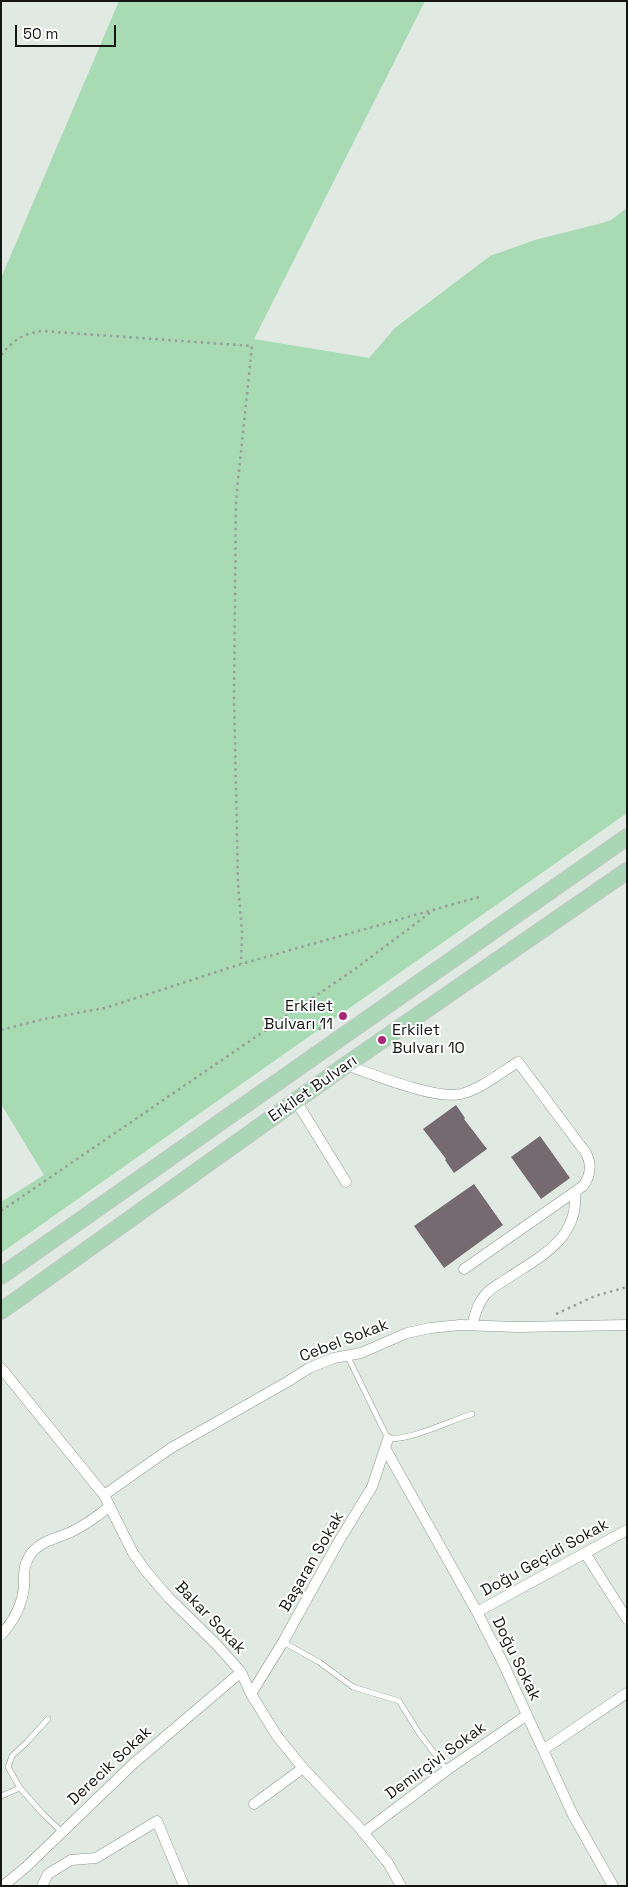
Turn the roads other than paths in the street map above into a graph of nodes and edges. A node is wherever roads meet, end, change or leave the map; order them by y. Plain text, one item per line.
1 (627, 837) edge
2 (627, 871) edge
3 (346, 1065) junction
4 (296, 1101) junction
5 (346, 1182) dead end
6 (575, 1192) junction
7 (464, 1269) dead end
8 (1, 1276) edge
9 (1, 1311) edge
10 (472, 1325) junction
11 (627, 1325) edge
12 (347, 1355) junction
13 (1, 1368) edge
14 (472, 1414) dead end
15 (386, 1444) junction
16 (104, 1495) junction
17 (110, 1506) junction
18 (627, 1530) edge
19 (584, 1554) junction
20 (477, 1612) junction
21 (627, 1619) edge
22 (1, 1634) edge
23 (283, 1642) junction
24 (240, 1672) junction
25 (627, 1693) edge
26 (251, 1694) junction
27 (527, 1715) junction
28 (48, 1719) dead end
29 (543, 1750) junction
30 (303, 1768) junction
31 (447, 1770) junction
32 (20, 1788) junction
33 (1, 1796) edge
34 (254, 1804) dead end
35 (62, 1832) junction
36 (363, 1833) junction
37 (3, 1886) edge
38 (42, 1886) edge
39 (184, 1886) edge
40 (401, 1886) edge
41 (614, 1886) edge

1 - 8 main road, Erkilet Bulvarı
2 - 3 main road, Erkilet Bulvarı
3 - 4 main road, Erkilet Bulvarı
3 - 6 street
4 - 5 street
4 - 9 main road, Erkilet Bulvarı
6 - 7 street
6 - 10 street
10 - 11 street, Cebel Sokak
10 - 12 street, Cebel Sokak
12 - 15 lane
12 - 16 street, Cebel Sokak
13 - 16 street, Bakar Sokak
14 - 15 lane
15 - 20 street, Doğu Sokak
15 - 23 street, Başaran Sokak
16 - 17 street, Bakar Sokak
17 - 22 street
17 - 24 street, Bakar Sokak
18 - 19 street, Doğu Geçidi Sokak
19 - 20 street, Doğu Geçidi Sokak
19 - 21 street
20 - 27 street, Doğu Sokak
23 - 26 street, Başaran Sokak
23 - 31 lane
24 - 26 street, Bakar Sokak
24 - 35 street, Derecik Sokak
25 - 29 street
26 - 30 street, Bakar Sokak
27 - 29 street, Doğu Sokak
27 - 31 street, Demirçivi Sokak
28 - 32 lane
29 - 41 street, Doğu Sokak
30 - 34 street
30 - 36 street, Bakar Sokak
31 - 36 street, Demirçivi Sokak
32 - 33 lane
32 - 35 lane
35 - 37 street, Derecik Sokak
36 - 40 street, Bakar Sokak
38 - 39 street

